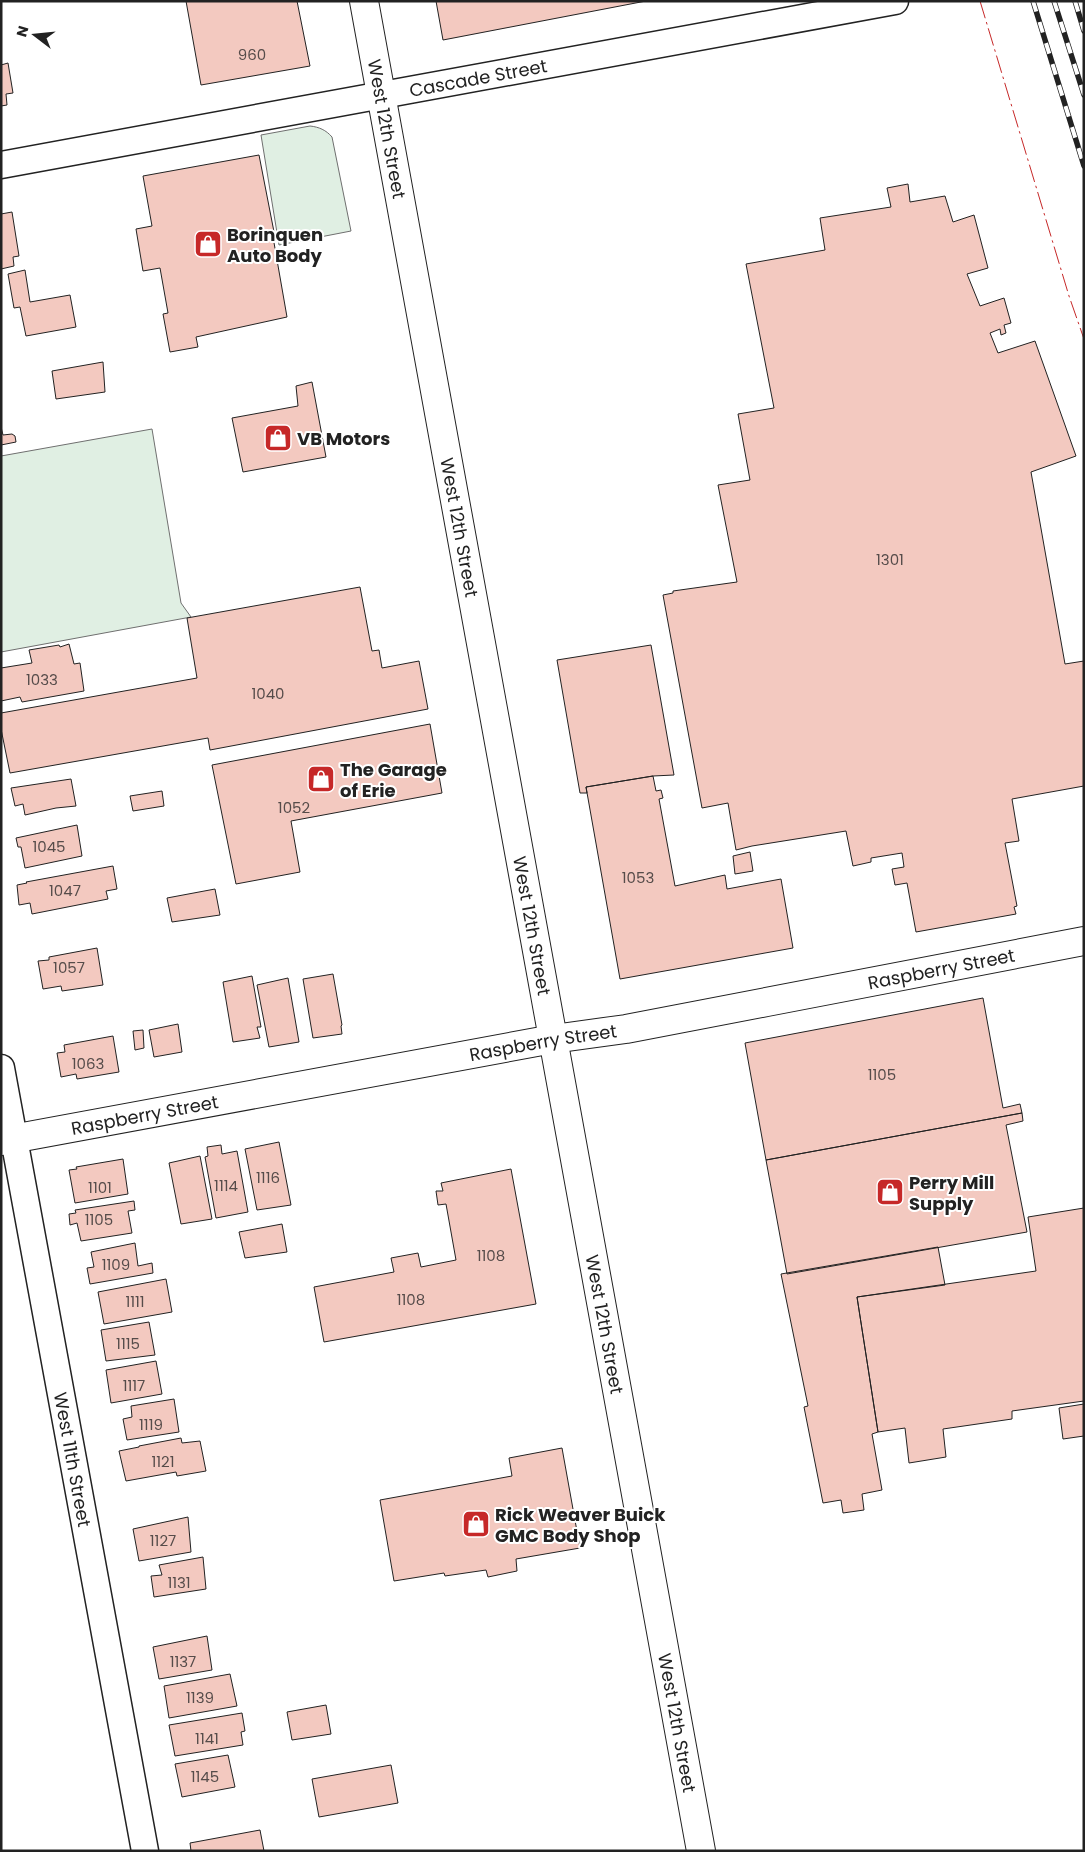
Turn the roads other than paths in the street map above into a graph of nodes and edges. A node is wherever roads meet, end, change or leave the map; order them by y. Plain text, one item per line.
1 (364, 1) edge
2 (895, 1) edge
3 (381, 95) junction
4 (1, 165) edge
5 (1084, 941) edge
6 (553, 1039) junction
7 (1, 1068) edge
8 (8, 1140) edge
9 (145, 1851) edge
10 (701, 1851) edge

1 - 3 main road, West 12th Street
2 - 3 street, Cascade Street
3 - 4 street, Cascade Street
3 - 6 main road, West 12th Street
5 - 6 main road, Raspberry Street
6 - 8 main road, Raspberry Street
6 - 10 main road, West 12th Street
7 - 8 street, West 11th Street
8 - 9 street, West 11th Street

